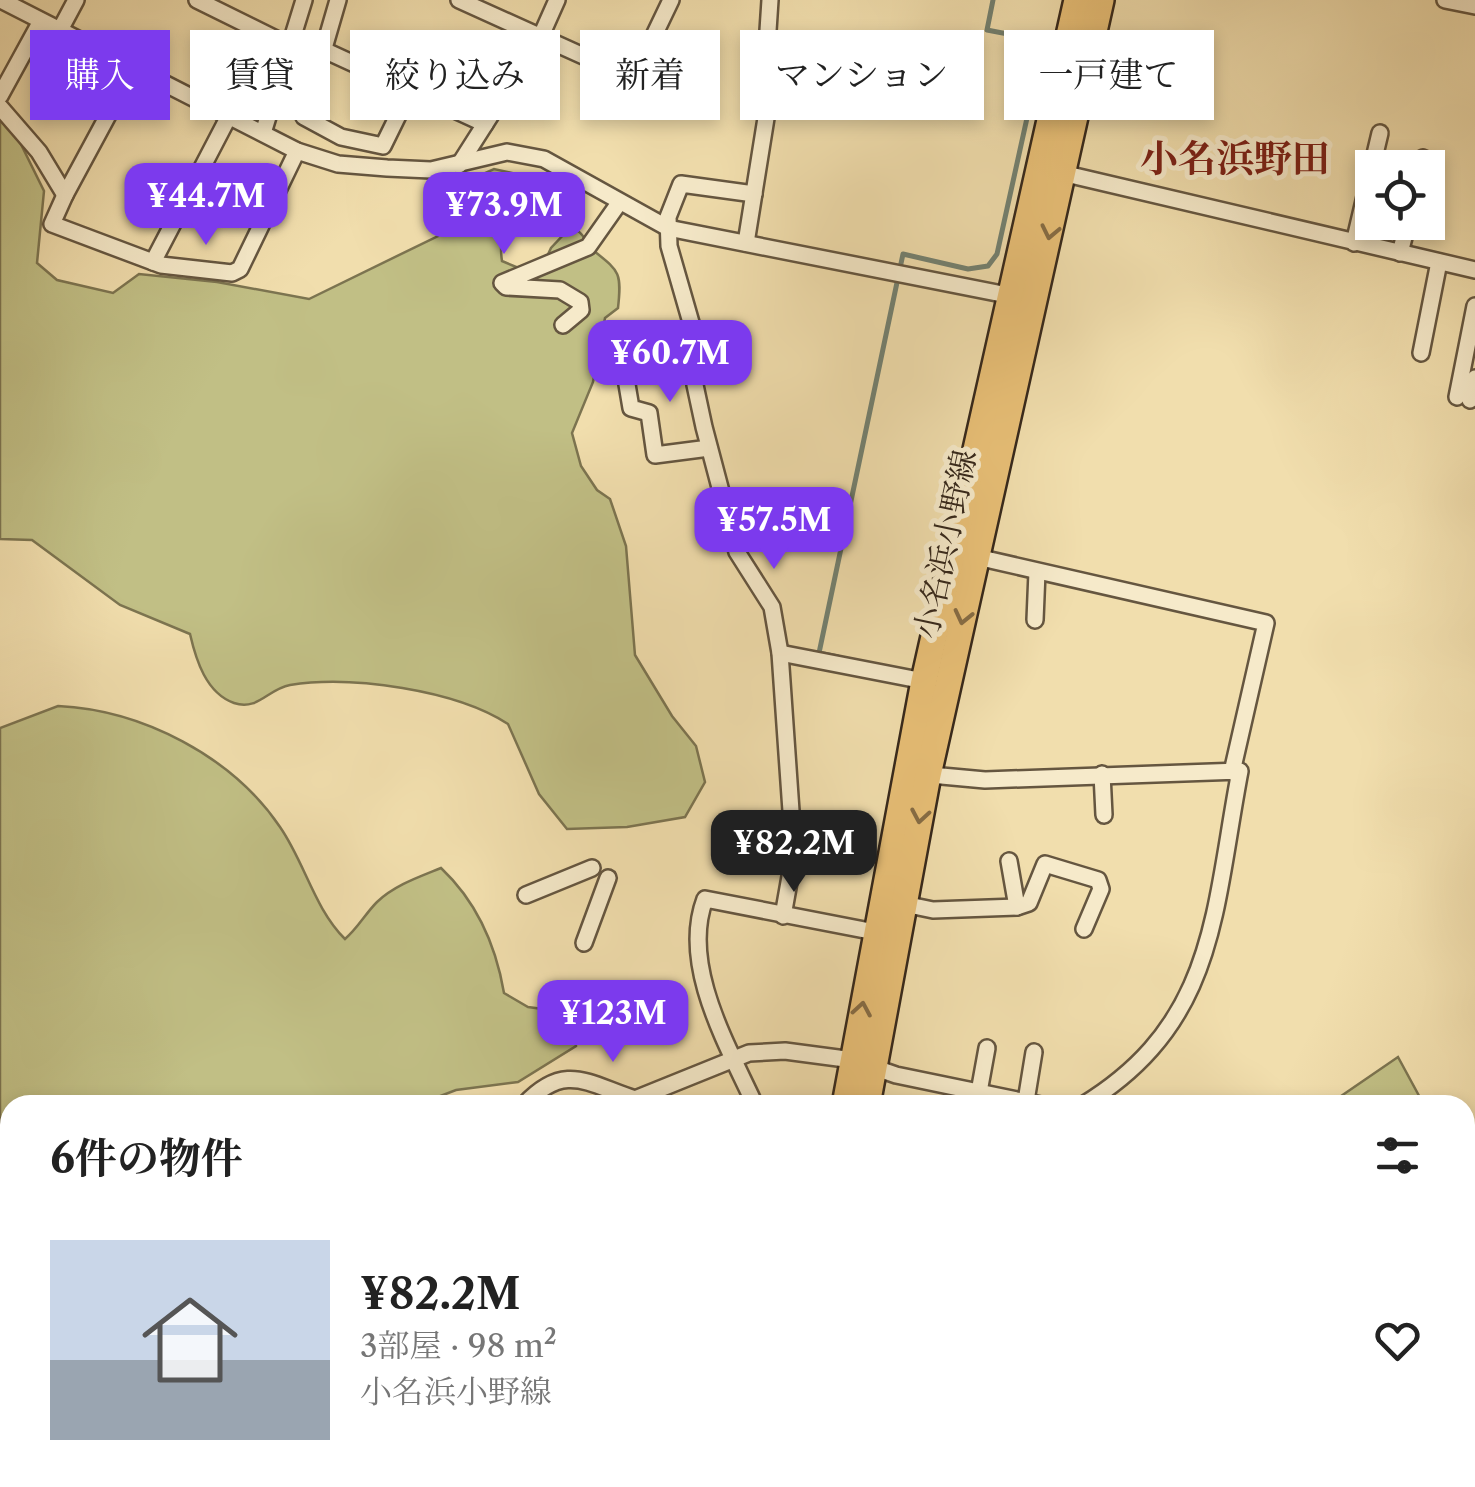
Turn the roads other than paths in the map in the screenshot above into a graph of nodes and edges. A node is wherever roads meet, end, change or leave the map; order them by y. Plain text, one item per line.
1 (1, 0) edge
2 (76, 0) edge
3 (197, 0) edge
4 (304, 0) edge
5 (338, 0) edge
6 (459, 0) edge
7 (557, 0) edge
8 (670, 0) edge
9 (770, 0) edge
10 (1077, 0) edge
11 (1101, 0) edge
12 (1445, 0) edge
13 (1475, 6) edge
14 (42, 21) junction
15 (60, 30) joint
16 (256, 30) edge
17 (296, 30) edge
18 (527, 30) edge
19 (544, 30) edge
20 (330, 33) edge
21 (560, 45) edge
22 (0, 96) edge
23 (0, 107) edge
24 (105, 120) edge
25 (228, 120) edge
26 (238, 120) edge
27 (267, 120) edge
28 (310, 120) edge
29 (396, 120) edge
30 (477, 120) edge
31 (488, 120) edge
32 (485, 124) junction
33 (263, 133) junction
34 (1380, 133) dead end
35 (297, 151) junction
36 (459, 165) junction
37 (1062, 174) junction
38 (64, 194) junction
39 (754, 194) junction
40 (618, 203) junction
41 (668, 228) junction
42 (1403, 240) edge
43 (1354, 243) junction
44 (746, 244) junction
45 (1400, 253) junction
46 (153, 262) junction
47 (1439, 262) junction
48 (1475, 270) edge
49 (1009, 296) junction
50 (1036, 300) junction
51 (1475, 306) edge
52 (563, 325) dead end
53 (1420, 352) dead end
54 (623, 361) dead end
55 (1475, 378) edge
56 (709, 448) junction
57 (976, 557) junction
58 (1037, 572) junction
59 (1035, 620) dead end
60 (780, 653) junction
61 (924, 681) junction
62 (1232, 772) junction
63 (917, 773) junction
64 (1102, 774) junction
65 (1104, 815) dead end
66 (1009, 860) dead end
67 (592, 868) dead end
68 (608, 878) dead end
69 (526, 895) dead end
70 (904, 904) junction
71 (1017, 907) junction
72 (783, 916) junction
73 (1084, 930) dead end
74 (875, 932) junction
75 (584, 943) dead end
76 (988, 1048) dead end
77 (1034, 1052) dead end
78 (734, 1059) junction
79 (864, 1063) junction
80 (980, 1092) junction
81 (533, 1095) edge
82 (624, 1095) edge
83 (645, 1095) edge
84 (750, 1095) edge
85 (850, 1095) edge
86 (866, 1095) edge
87 (995, 1095) edge
88 (1034, 1095) edge
89 (1096, 1095) edge

1 - 14 street
2 - 15 street
3 - 16 street
4 - 17 street
5 - 20 street
6 - 18 street
7 - 19 street
8 - 21 street
9 - 39 street
10 - 49 main road, 小名浜小野線
11 - 37 main road, 小名浜小野線
12 - 13 street
14 - 15 street
14 - 22 street
23 - 38 street
24 - 38 street
25 - 46 street
26 - 33 street
27 - 33 street
28 - 29 street
30 - 32 street
31 - 32 street
32 - 36 street
33 - 35 street
34 - 43 street
35 - 36 street
35 - 46 street
36 - 40 street
37 - 43 street
37 -> 50 main road, 小名浜小野線
38 - 46 street
39 - 41 street
39 - 44 street
40 - 41 street
40 - 52 street
41 - 44 street
41 - 56 street
42 - 45 street
43 - 45 street
44 - 49 street
45 - 47 street
47 - 48 street
47 - 53 street
49 - 50 street
49 - 61 main road, 小名浜小野線
50 - 57 main road, 小名浜小野線
51 - 55 street
54 - 56 street
56 - 60 street
57 - 58 street
57 -> 63 main road, 小名浜小野線
58 - 59 street
58 - 62 street
60 - 61 street
60 - 72 street
61 - 63 main road, 小名浜小野線
62 - 64 street
62 - 89 street
63 - 64 street
63 -> 70 main road, 小名浜小野線
63 - 74 main road, 小名浜小野線
64 - 65 street
66 - 71 street
67 - 69 street
68 - 75 street
70 - 71 street
70 - 79 main road, 小名浜小野線
71 - 73 street
72 - 74 street
72 - 78 street
79 -> 74 main road, 小名浜小野線
76 - 80 street
77 - 88 street
78 - 79 street
78 - 83 street
78 - 84 street
79 - 80 street
79 - 85 main road, 小名浜小野線
79 - 86 main road, 小名浜小野線
80 - 87 street
81 - 82 street

